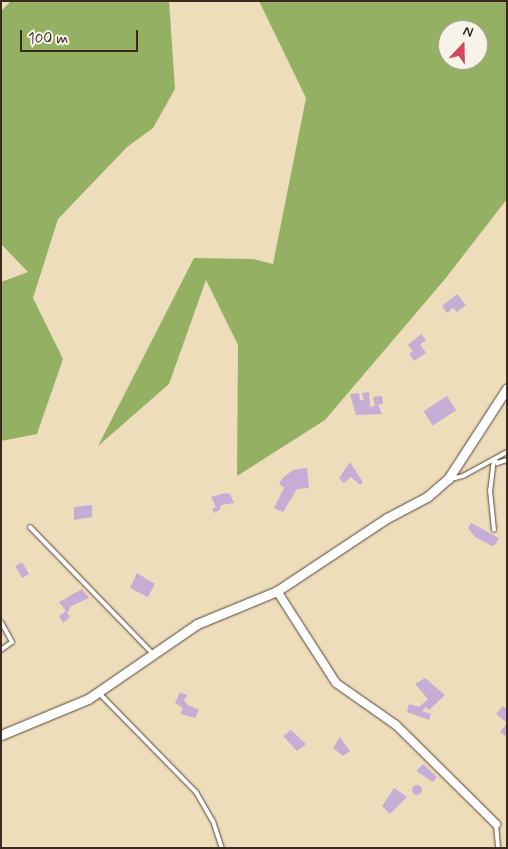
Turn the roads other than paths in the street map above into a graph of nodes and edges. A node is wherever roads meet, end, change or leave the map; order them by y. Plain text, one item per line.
1 (507, 388) edge
2 (507, 452) edge
3 (494, 459) junction
4 (507, 460) edge
5 (448, 479) junction
6 (30, 527) dead end
7 (494, 530) dead end
8 (277, 591) junction
9 (1, 622) edge
10 (1, 650) edge
11 (152, 653) junction
12 (98, 692) junction
13 (1, 735) edge
14 (496, 824) joint
15 (222, 848) edge
16 (498, 848) edge

1 - 5 street
2 - 3 lane
3 - 4 lane
3 - 5 lane
3 - 7 lane
5 - 8 street
6 - 11 lane
8 - 11 street
8 - 14 street
9 - 10 lane
11 - 12 street
12 - 13 street
12 - 15 lane
14 - 16 lane

